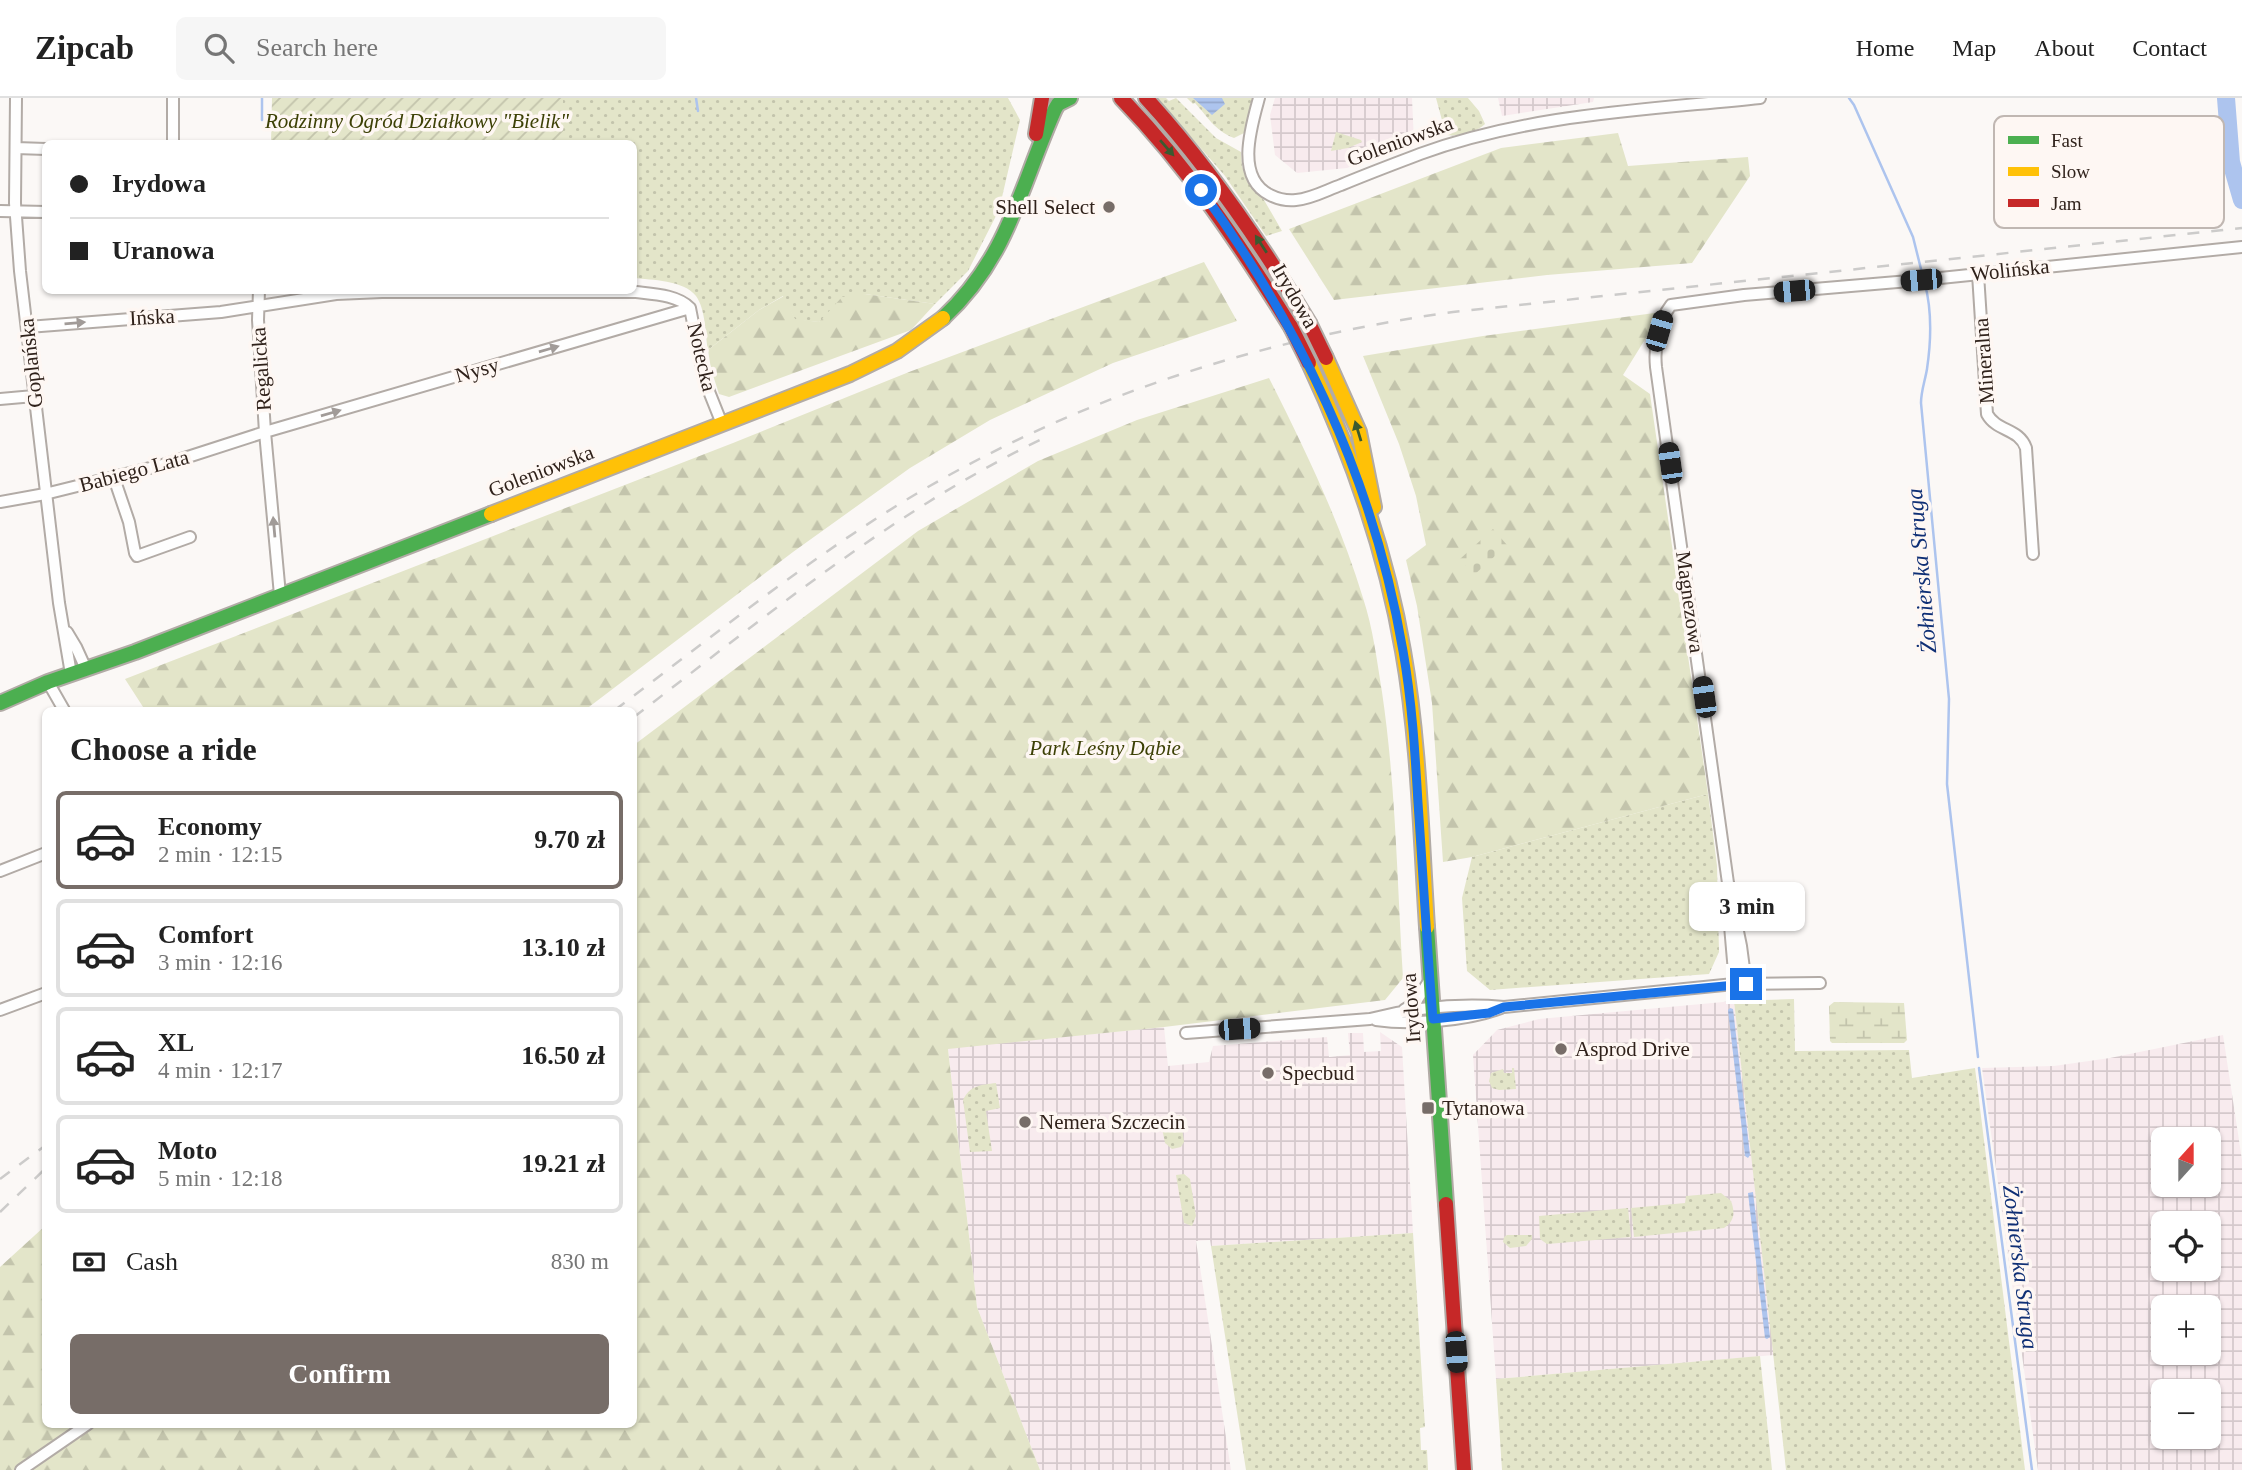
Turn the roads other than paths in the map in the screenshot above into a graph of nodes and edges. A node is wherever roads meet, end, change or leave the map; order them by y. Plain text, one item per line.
1 (16, 98) edge
2 (173, 98) edge
3 (1042, 98) edge
4 (1070, 98) edge
5 (1121, 98) edge
6 (1146, 98) edge
7 (1259, 98) edge
8 (1760, 98) edge
9 (173, 140) edge
10 (16, 148) junction
11 (42, 149) edge
12 (1023, 186) junction
13 (15, 210) junction
14 (0, 211) edge
15 (42, 212) edge
16 (2242, 247) edge
17 (1978, 274) junction
18 (637, 292) edge
19 (259, 294) edge
20 (336, 294) edge
21 (258, 308) junction
22 (690, 308) junction
23 (27, 327) junction
24 (1656, 362) joint
25 (34, 396) junction
26 (0, 399) edge
27 (722, 424) junction
28 (265, 432) junction
29 (114, 478) junction
30 (45, 494) junction
31 (0, 502) edge
32 (190, 537) dead end
33 (1380, 546) junction
34 (2034, 554) dead end
35 (280, 595) junction
36 (63, 627) junction
37 (86, 669) junction
38 (71, 674) junction
39 (48, 682) junction
40 (0, 704) edge
41 (62, 707) edge
42 (42, 855) edge
43 (0, 871) edge
44 (1431, 978) junction
45 (1821, 983) dead end
46 (1740, 984) junction
47 (42, 994) edge
48 (0, 1010) edge
49 (1399, 1012) junction
50 (1433, 1014) junction
51 (1370, 1019) junction
52 (1186, 1032) dead end
53 (82, 1428) edge
54 (21, 1470) edge
55 (1465, 1470) edge

1 - 10 street, Goplańska
2 - 9 street
3 - 12 street, Goleniowska
4 - 12 street, Goleniowska
5 -> 33 street, Irydowa, bridge
33 -> 6 street, Irydowa, bridge
7 - 8 street, Goleniowska
10 - 11 street
10 - 13 street, Goplańska
12 - 27 street, Goleniowska
13 - 14 street
13 - 15 street
13 - 23 street, Goplańska
16 - 17 street, Wolińska
17 - 24 street, Wolińska
17 - 34 street, Mineralna
18 - 22 street, Notecka
19 - 21 street
20 - 21 street, Regalicka
23 -> 21 street, Ińska
21 - 28 street, Regalicka
22 - 27 street, Notecka
28 -> 22 street, Nysy
23 - 25 street, Goplańska
24 - 46 street, Magnezowa
25 - 26 street
25 - 30 street, Goplańska
27 - 35 street, Goleniowska
28 - 29 street, Babiego Lata
35 -> 28 street, Regalicka
29 - 30 street, Babiego Lata
29 - 32 street
30 - 31 street, Babiego Lata
30 - 36 street, Goplańska
33 - 44 street, Irydowa
35 - 37 street, Goleniowska
36 - 37 street, Goplańska
36 - 38 street, Goplańska
37 - 38 street, Goleniowska
38 - 39 street, Goleniowska
39 - 40 street, Goleniowska
39 - 41 street
42 - 43 street
44 - 49 street
44 - 50 street, Irydowa
45 - 46 street
46 - 50 street
47 - 48 street
49 - 50 street
49 - 51 street
50 - 51 street
50 - 55 street, Irydowa
51 - 52 street
53 - 54 street

